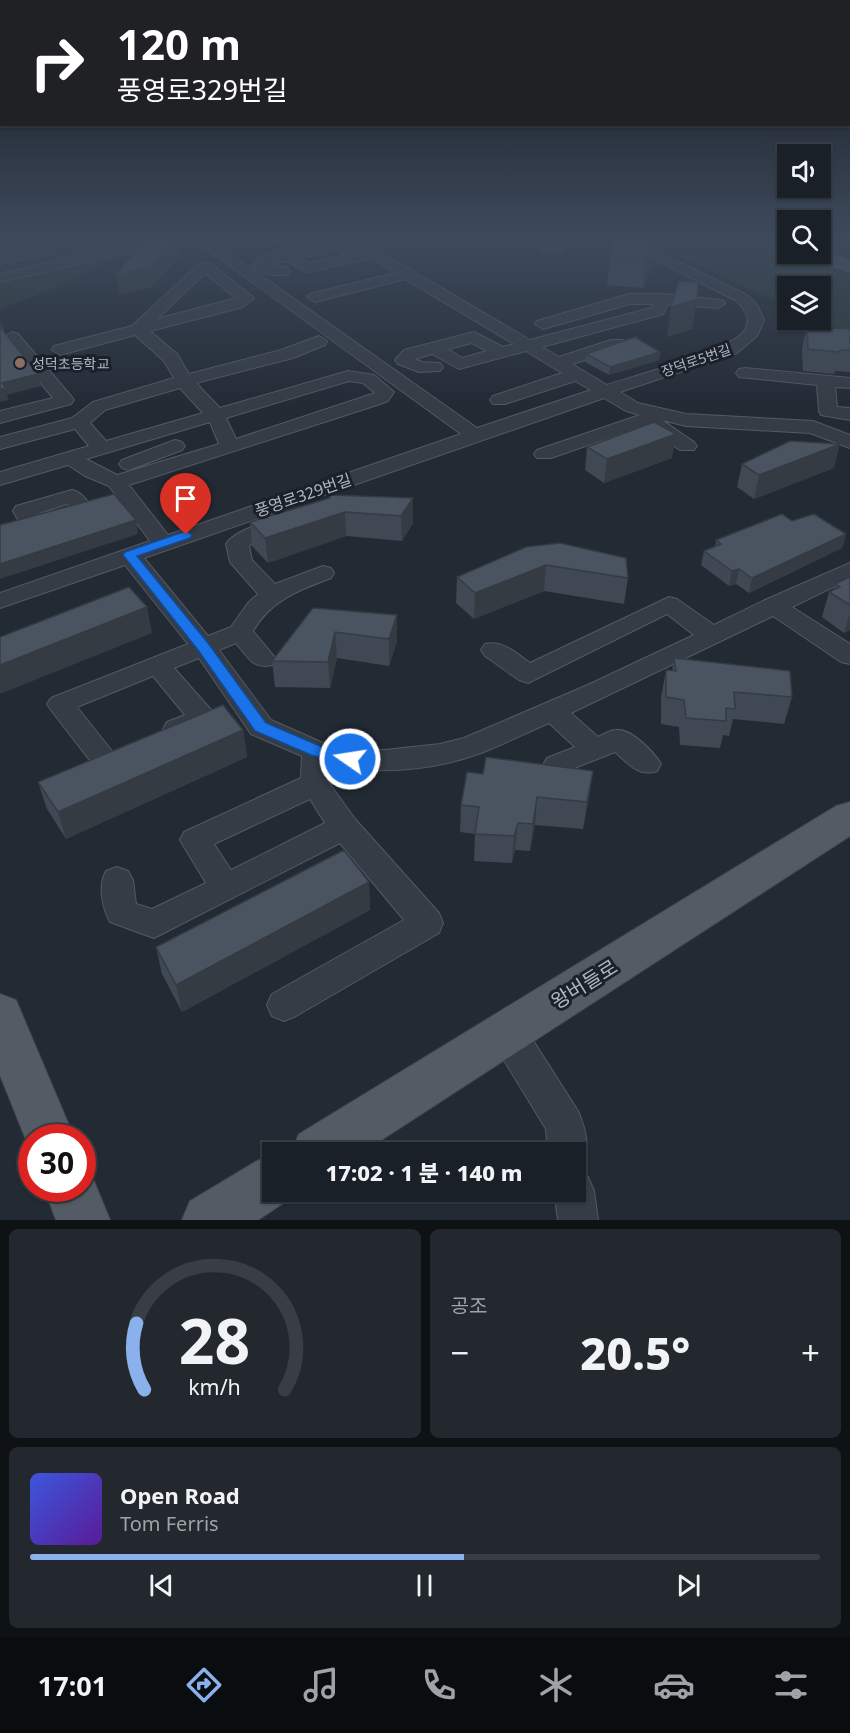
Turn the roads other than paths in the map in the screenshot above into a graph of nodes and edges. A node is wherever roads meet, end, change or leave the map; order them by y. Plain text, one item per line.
1 (173, 296) edge
2 (243, 296) edge
3 (280, 296) edge
4 (319, 296) edge
5 (445, 296) edge
6 (738, 296) edge
7 (315, 297) dead end
8 (663, 299) junction
9 (717, 303) dead end
10 (537, 326) dead end
11 (138, 329) junction
12 (12, 337) dead end
13 (319, 341) dead end
14 (527, 344) junction
15 (617, 344) edge
16 (60, 350) dead end
17 (557, 363) junction
18 (434, 367) dead end
19 (745, 373) dead end
20 (577, 374) junction
21 (825, 380) junction
22 (184, 381) junction
23 (850, 383) edge
24 (606, 391) junction
25 (499, 400) dead end
26 (828, 411) junction
27 (850, 414) edge
28 (216, 415) junction
29 (653, 416) junction
30 (0, 417) edge
31 (79, 422) junction
32 (813, 427) junction
33 (475, 435) junction
34 (850, 442) edge
35 (0, 443) edge
36 (175, 446) dead end
37 (687, 446) dead end
38 (230, 447) junction
39 (102, 448) junction
40 (544, 454) dead end
41 (72, 457) junction
42 (0, 478) edge
43 (121, 486) junction
44 (81, 509) edge
45 (298, 520) edge
46 (163, 543) junction
47 (129, 555) junction
48 (850, 570) edge
49 (323, 573) dead end
50 (271, 593) junction
51 (0, 601) edge
52 (773, 605) junction
53 (240, 632) junction
54 (711, 634) junction
55 (203, 646) junction
56 (494, 650) dead end
57 (850, 656) edge
58 (263, 659) dead end
59 (158, 665) junction
60 (552, 710) junction
61 (159, 737) edge
62 (595, 750) junction
63 (316, 751) junction
64 (106, 760) edge
65 (647, 764) dead end
66 (557, 765) edge
67 (315, 784) junction
68 (850, 817) edge
69 (344, 827) junction
70 (117, 880) dead end
71 (226, 888) junction
72 (284, 1005) dead end
73 (0, 1016) edge
74 (507, 1032) junction
75 (44, 1124) edge
76 (333, 1142) edge
77 (567, 1142) edge
78 (262, 1187) edge
79 (76, 1202) edge
80 (576, 1202) edge
81 (83, 1220) edge
82 (209, 1220) edge
83 (578, 1220) edge

1 - 11 street
2 - 11 street
3 - 33 street
4 - 7 street
5 - 14 street
6 - 24 street, 장덕로5번길
8 - 9 street
8 - 10 street
8 - 14 street
11 - 16 street
11 - 22 street
12 - 30 street
13 - 22 street
14 - 17 street
14 - 18 street
15 - 17 street
17 - 20 street
19 - 21 street
20 - 24 street
20 - 25 street
21 - 23 street
21 - 26 street
22 - 28 street
22 - 31 street
24 - 29 street
24 - 33 street, 풍영로329번길
26 - 27 street
26 - 32 street
28 - 38 street
28 - 38 street
28 - 39 street
29 - 32 street
29 - 37 street
29 - 40 street
31 - 35 street
31 - 39 street
32 - 34 street
33 - 46 street, 풍영로329번길
36 - 43 street
38 - 43 street
39 - 41 street
41 - 42 street
41 - 43 street
43 - 44 street
43 - 46 street
45 - 50 street
46 - 47 street, 풍영로329번길
47 - 51 street, 풍영로329번길
47 - 55 street
48 - 52 street
49 - 50 street
50 - 53 street
52 - 54 street
52 - 57 street
53 - 55 street
53 - 58 street
54 - 56 street
54 - 60 street
55 - 59 street
55 - 63 street
59 - 61 street
59 - 64 street
60 - 62 street
60 - 63 street
62 - 65 street
62 - 66 street
63 - 67 street
67 - 69 street
67 - 71 street
68 - 74 main road, 왕버들로
69 - 71 street
69 - 72 street
70 - 71 street
73 - 75 main road
74 - 76 main road, 왕버들로
74 - 77 street
78 - 82 main road
79 - 81 main road
80 - 83 street

